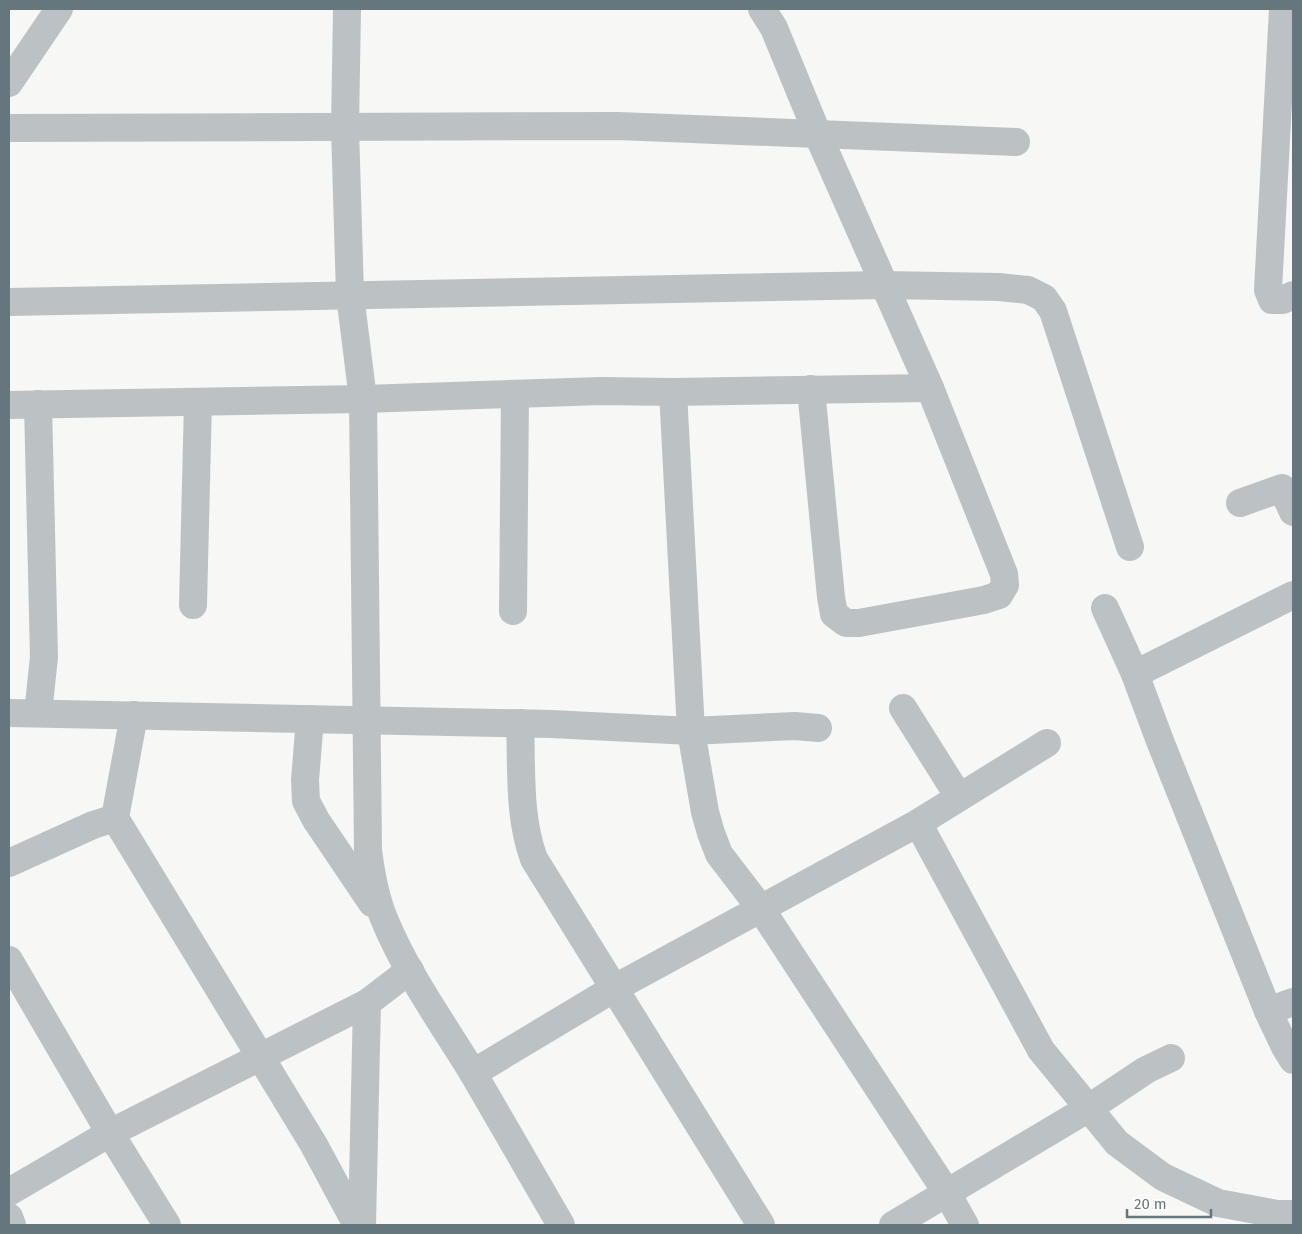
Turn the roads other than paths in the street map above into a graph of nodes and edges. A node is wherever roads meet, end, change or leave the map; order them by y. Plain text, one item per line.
1 (59, 9) edge
2 (347, 9) edge
3 (762, 9) edge
4 (1283, 9) edge
5 (9, 83) edge
6 (9, 128) edge
7 (345, 128) junction
8 (818, 135) junction
9 (1016, 142) dead end
10 (884, 285) junction
11 (350, 295) junction
12 (1293, 295) edge
13 (9, 302) edge
14 (930, 388) junction
15 (811, 389) junction
16 (673, 392) junction
17 (515, 394) junction
18 (363, 399) junction
19 (198, 402) junction
20 (38, 404) junction
21 (9, 405) edge
22 (1240, 503) dead end
23 (1293, 512) edge
24 (1130, 547) dead end
25 (1293, 594) edge
26 (192, 605) dead end
27 (1105, 608) dead end
28 (513, 612) dead end
29 (1135, 674) junction
30 (904, 708) dead end
31 (9, 713) edge
32 (38, 713) junction
33 (134, 715) junction
34 (310, 719) junction
35 (366, 720) junction
36 (520, 723) junction
37 (818, 728) dead end
38 (691, 731) junction
39 (1046, 743) dead end
40 (959, 797) junction
41 (115, 818) junction
42 (918, 823) junction
43 (9, 863) edge
44 (761, 909) junction
45 (384, 920) junction
46 (9, 960) edge
47 (410, 970) junction
48 (613, 989) junction
49 (367, 1003) junction
50 (1281, 1007) edge
51 (261, 1057) junction
52 (1171, 1058) dead end
53 (1293, 1060) edge
54 (473, 1073) junction
55 (1089, 1108) junction
56 (110, 1133) junction
57 (9, 1192) edge
58 (948, 1193) junction
59 (1293, 1214) edge
60 (9, 1217) edge
61 (12, 1225) edge
62 (166, 1225) edge
63 (357, 1225) edge
64 (362, 1225) edge
65 (561, 1225) edge
66 (761, 1225) edge
67 (893, 1225) edge
68 (966, 1225) edge

1 - 5 street
2 - 7 street
3 - 8 street
4 - 12 street
6 - 7 street
7 - 8 street
7 - 11 street
8 - 9 street
8 - 10 street
10 - 11 street
10 - 14 street
10 - 24 street
11 - 13 street
11 - 18 street
14 - 15 street
14 - 15 street
15 - 16 street
16 - 17 street
16 - 38 street
17 - 18 street
17 - 28 street
18 - 19 street
18 - 35 street
19 - 20 street
19 - 26 street
20 - 21 street
20 - 32 street
22 - 23 street
25 - 29 street
27 - 29 street
29 - 50 street
30 - 40 street
31 - 32 street
32 - 33 street
33 - 34 street
33 - 41 street
34 - 35 street
34 - 45 street
35 - 36 street
35 - 45 street
36 - 38 street
36 - 48 street
37 - 38 street
38 - 44 street
39 - 40 street
40 - 42 street
41 - 43 street
41 - 51 street
42 - 44 street
42 - 55 street
44 - 48 street
44 - 58 street
45 - 47 street
46 - 56 street
47 - 49 street
47 - 54 street
48 - 54 street
48 - 66 street
49 - 51 street
49 - 64 street
50 - 53 street
51 - 56 street
51 - 63 street
52 - 55 street
54 - 65 street
55 - 58 street
55 - 59 street
56 - 57 street
56 - 62 street
58 - 67 street
58 - 68 street
60 - 61 street

